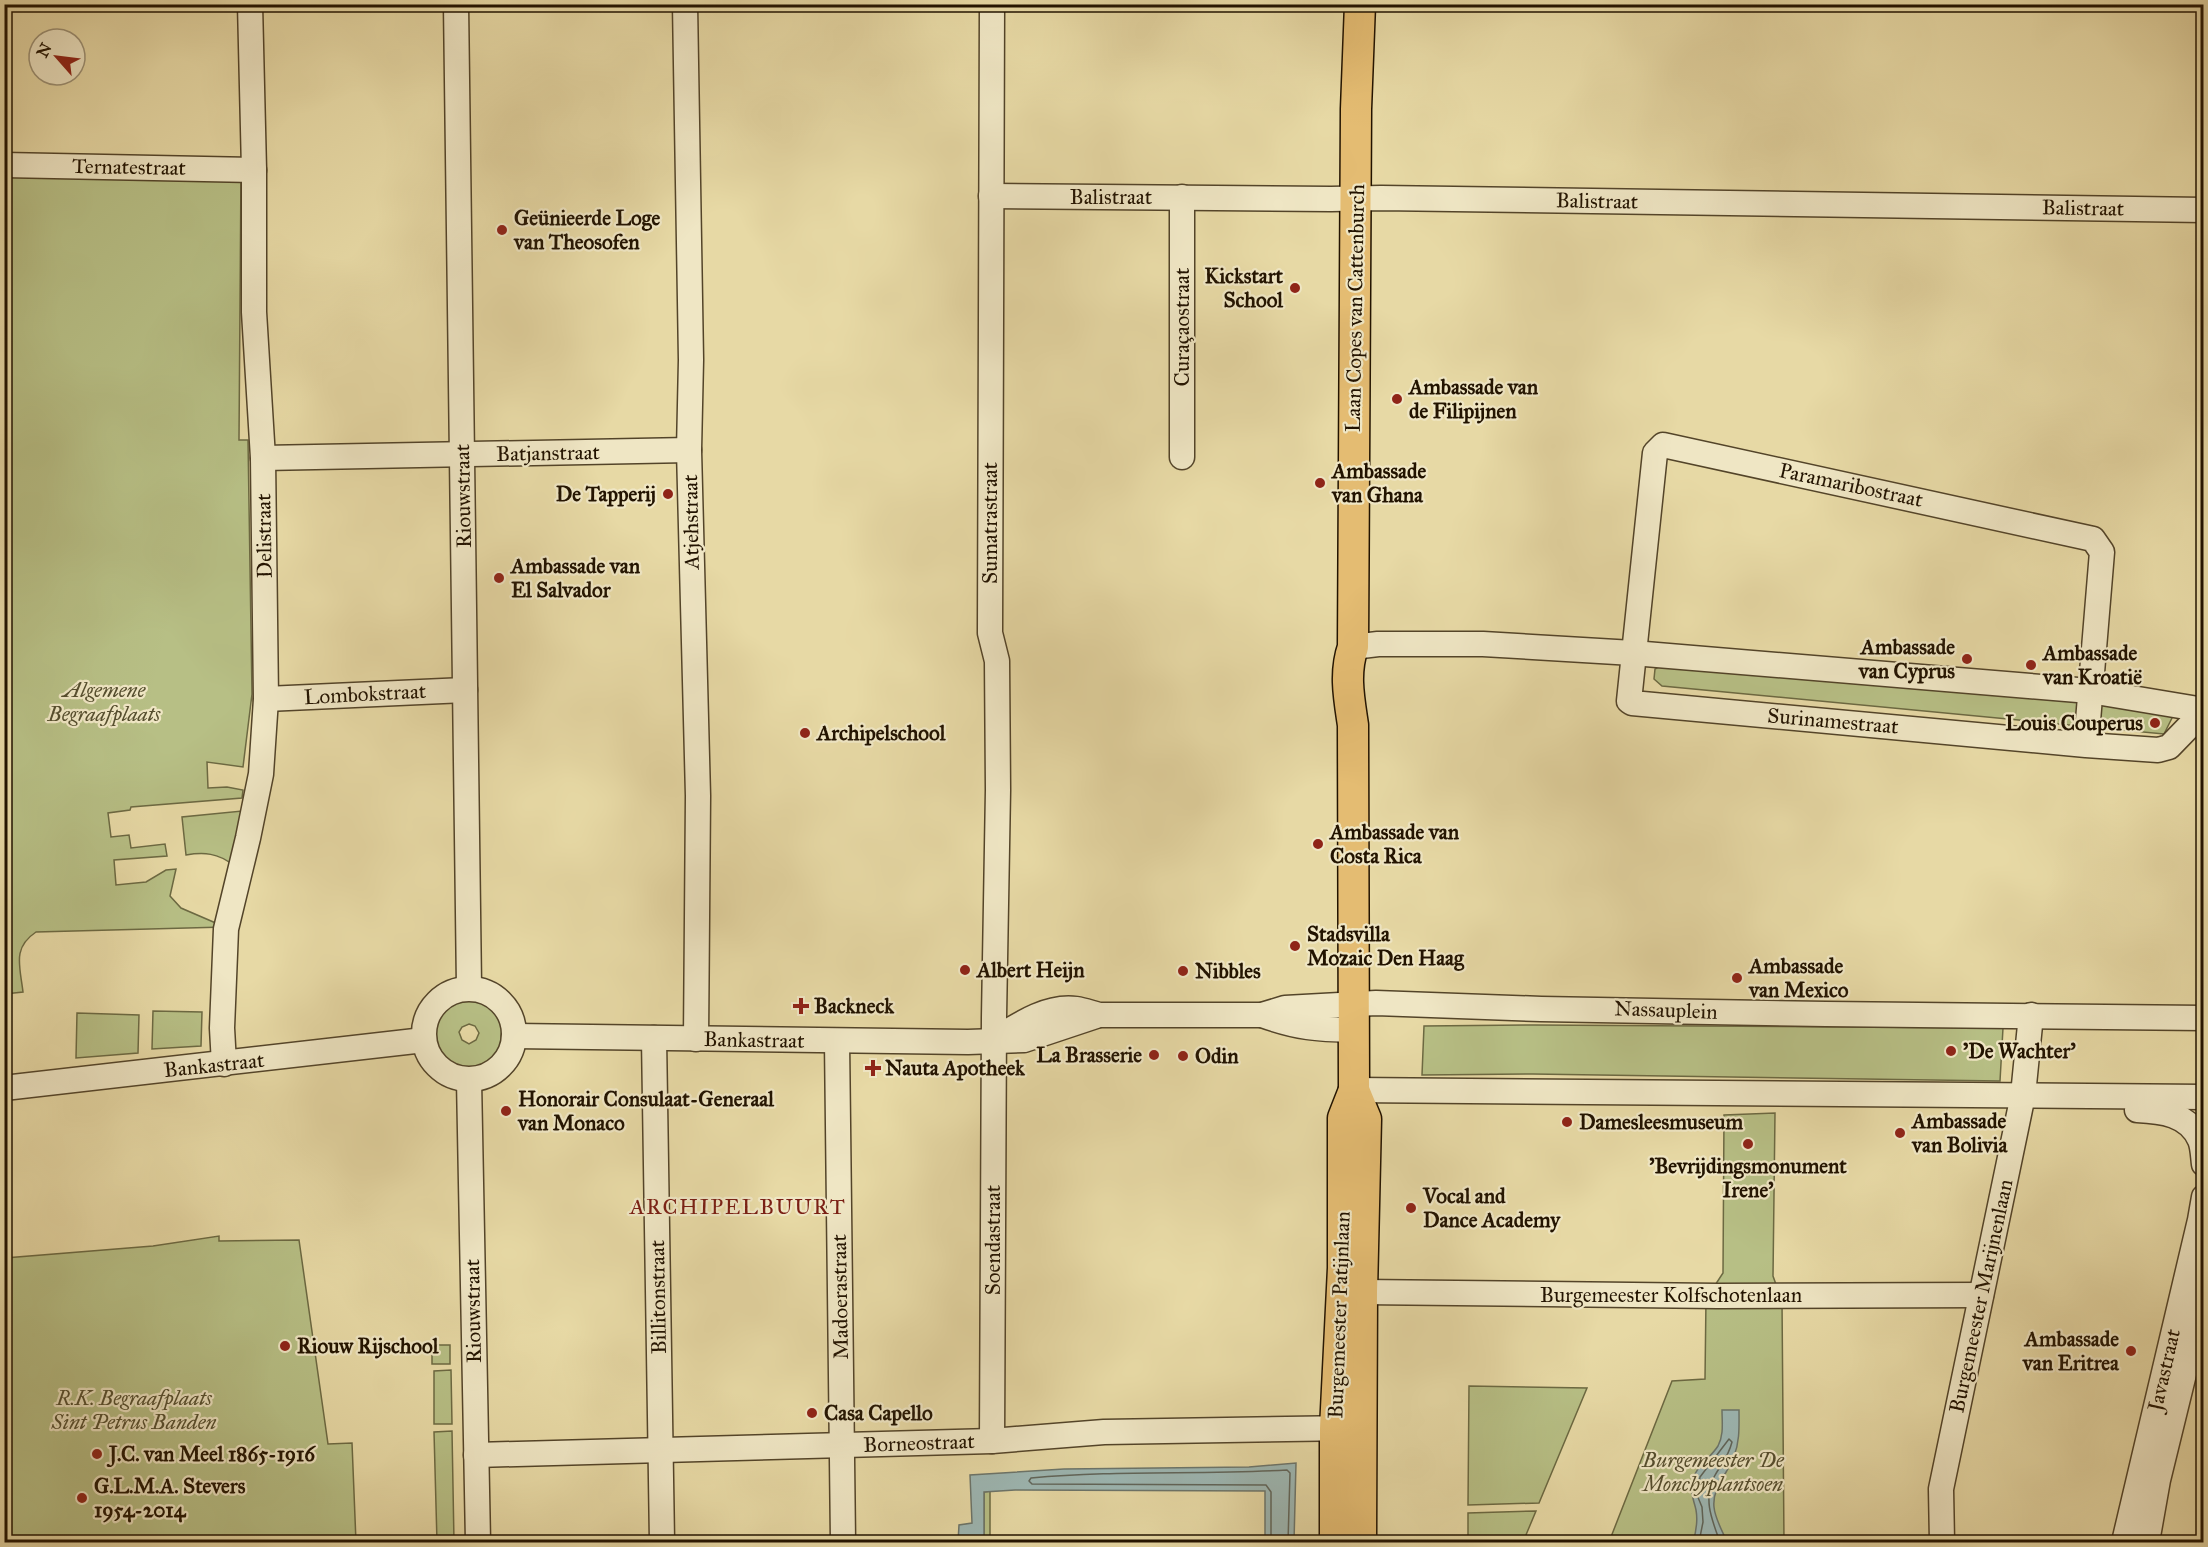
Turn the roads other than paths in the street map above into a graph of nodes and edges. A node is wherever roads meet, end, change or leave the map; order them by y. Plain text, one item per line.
1 (250, 4) edge
2 (456, 4) edge
3 (685, 4) edge
4 (992, 4) edge
5 (1360, 4) edge
6 (4, 165) edge
7 (254, 170) junction
8 (991, 196) junction
9 (1182, 197) junction
10 (1356, 199) junction
11 (2204, 210) edge
12 (689, 450) junction
13 (462, 454) junction
14 (1182, 457) dead end
15 (263, 458) junction
16 (1353, 647) junction
17 (1633, 653) junction
18 (465, 690) junction
19 (2090, 692) junction
20 (266, 699) junction
21 (2204, 710) edge
22 (2086, 745) junction
23 (469, 987) junction
24 (2031, 1015) junction
25 (1354, 1017) junction
26 (2200, 1019) edge
27 (514, 1035) junction
28 (654, 1038) junction
29 (696, 1039) junction
30 (424, 1040) junction
31 (994, 1040) junction
32 (837, 1041) junction
33 (224, 1064) junction
34 (469, 1080) junction
35 (4, 1088) edge
36 (1354, 1090) junction
37 (2023, 1095) junction
38 (2204, 1097) edge
39 (2203, 1157) edge
40 (2204, 1197) edge
41 (1362, 1292) junction
42 (2204, 1292) edge
43 (1981, 1295) junction
44 (1348, 1428) junction
45 (992, 1441) junction
46 (842, 1445) junction
47 (661, 1449) junction
48 (476, 1455) junction
49 (478, 1542) edge
50 (662, 1542) edge
51 (843, 1542) edge
52 (1335, 1542) edge
53 (1361, 1542) edge
54 (1942, 1542) edge
55 (2124, 1542) edge
56 (2147, 1542) edge

1 - 7 street, Delistraat
2 - 13 street, Riouwstraat
3 - 12 street, Atjehstraat
4 - 8 street, Sumatrastraat
5 - 10 main road, Laan Copes van Cattenburch
6 - 7 street, Ternatestraat
7 - 15 street, Delistraat
8 - 9 street, Balistraat
8 - 31 street, Sumatrastraat
9 - 10 street, Balistraat
9 - 14 street, Curaçaostraat
10 - 11 street, Balistraat
10 - 16 main road, Laan Copes van Cattenburch
12 - 13 street, Batjanstraat
12 - 29 street, Atjehstraat
13 - 15 street, Batjanstraat
13 - 18 street, Riouwstraat
15 - 20 street, Delistraat
16 - 17 street, Surinamestraat
16 - 25 main road, Laan Copes van Cattenburch
17 - 19 street, Surinamestraat
17 - 19 street, Paramaribostraat
17 - 22 street, Surinamestraat
18 - 20 street, Lombokstraat
18 - 23 street, Riouwstraat
19 - 21 street, Surinamestraat
19 - 22 street
20 - 33 street, Delistraat
21 - 22 street, Surinamestraat
23 - 27 street
23 - 30 street
24 - 25 street, Nassauplein
24 - 26 street, Nassauplein
24 - 37 street, Burgemeester Marijnenlaan
25 - 31 street, Bankastraat
25 - 36 main road, Burgemeester Patijnlaan
27 - 28 street, Bankastraat
27 - 34 street
28 - 29 street, Bankastraat
28 - 47 street, Billitonstraat
29 - 32 street, Bankastraat
30 - 33 street, Bankastraat
30 - 34 street
31 - 32 street, Bankastraat
31 - 45 street, Soendastraat
32 - 46 street, Madoerastraat
33 - 35 street, Bankastraat
34 - 48 street, Riouwstraat
36 - 37 street
36 - 41 main road, Burgemeester Patijnlaan
36 - 44 main road, Burgemeester Patijnlaan
37 - 38 street
37 - 39 street
37 - 43 street, Burgemeester Marijnenlaan
40 - 55 street, Javastraat
41 - 43 street, Burgemeester Kolfschotenlaan
41 - 44 main road, Burgemeester Patijnlaan
42 - 56 street, Javastraat
43 - 54 street, Burgemeester Marijnenlaan
44 - 45 street, Borneostraat
44 - 52 main road, Burgemeester Patijnlaan
44 - 53 main road, Burgemeester Patijnlaan
45 - 46 street, Borneostraat
46 - 47 street, Borneostraat
46 - 51 street, Madoerastraat
47 - 48 street, Borneostraat
47 - 50 street, Billitonstraat
48 - 49 street, Riouwstraat

